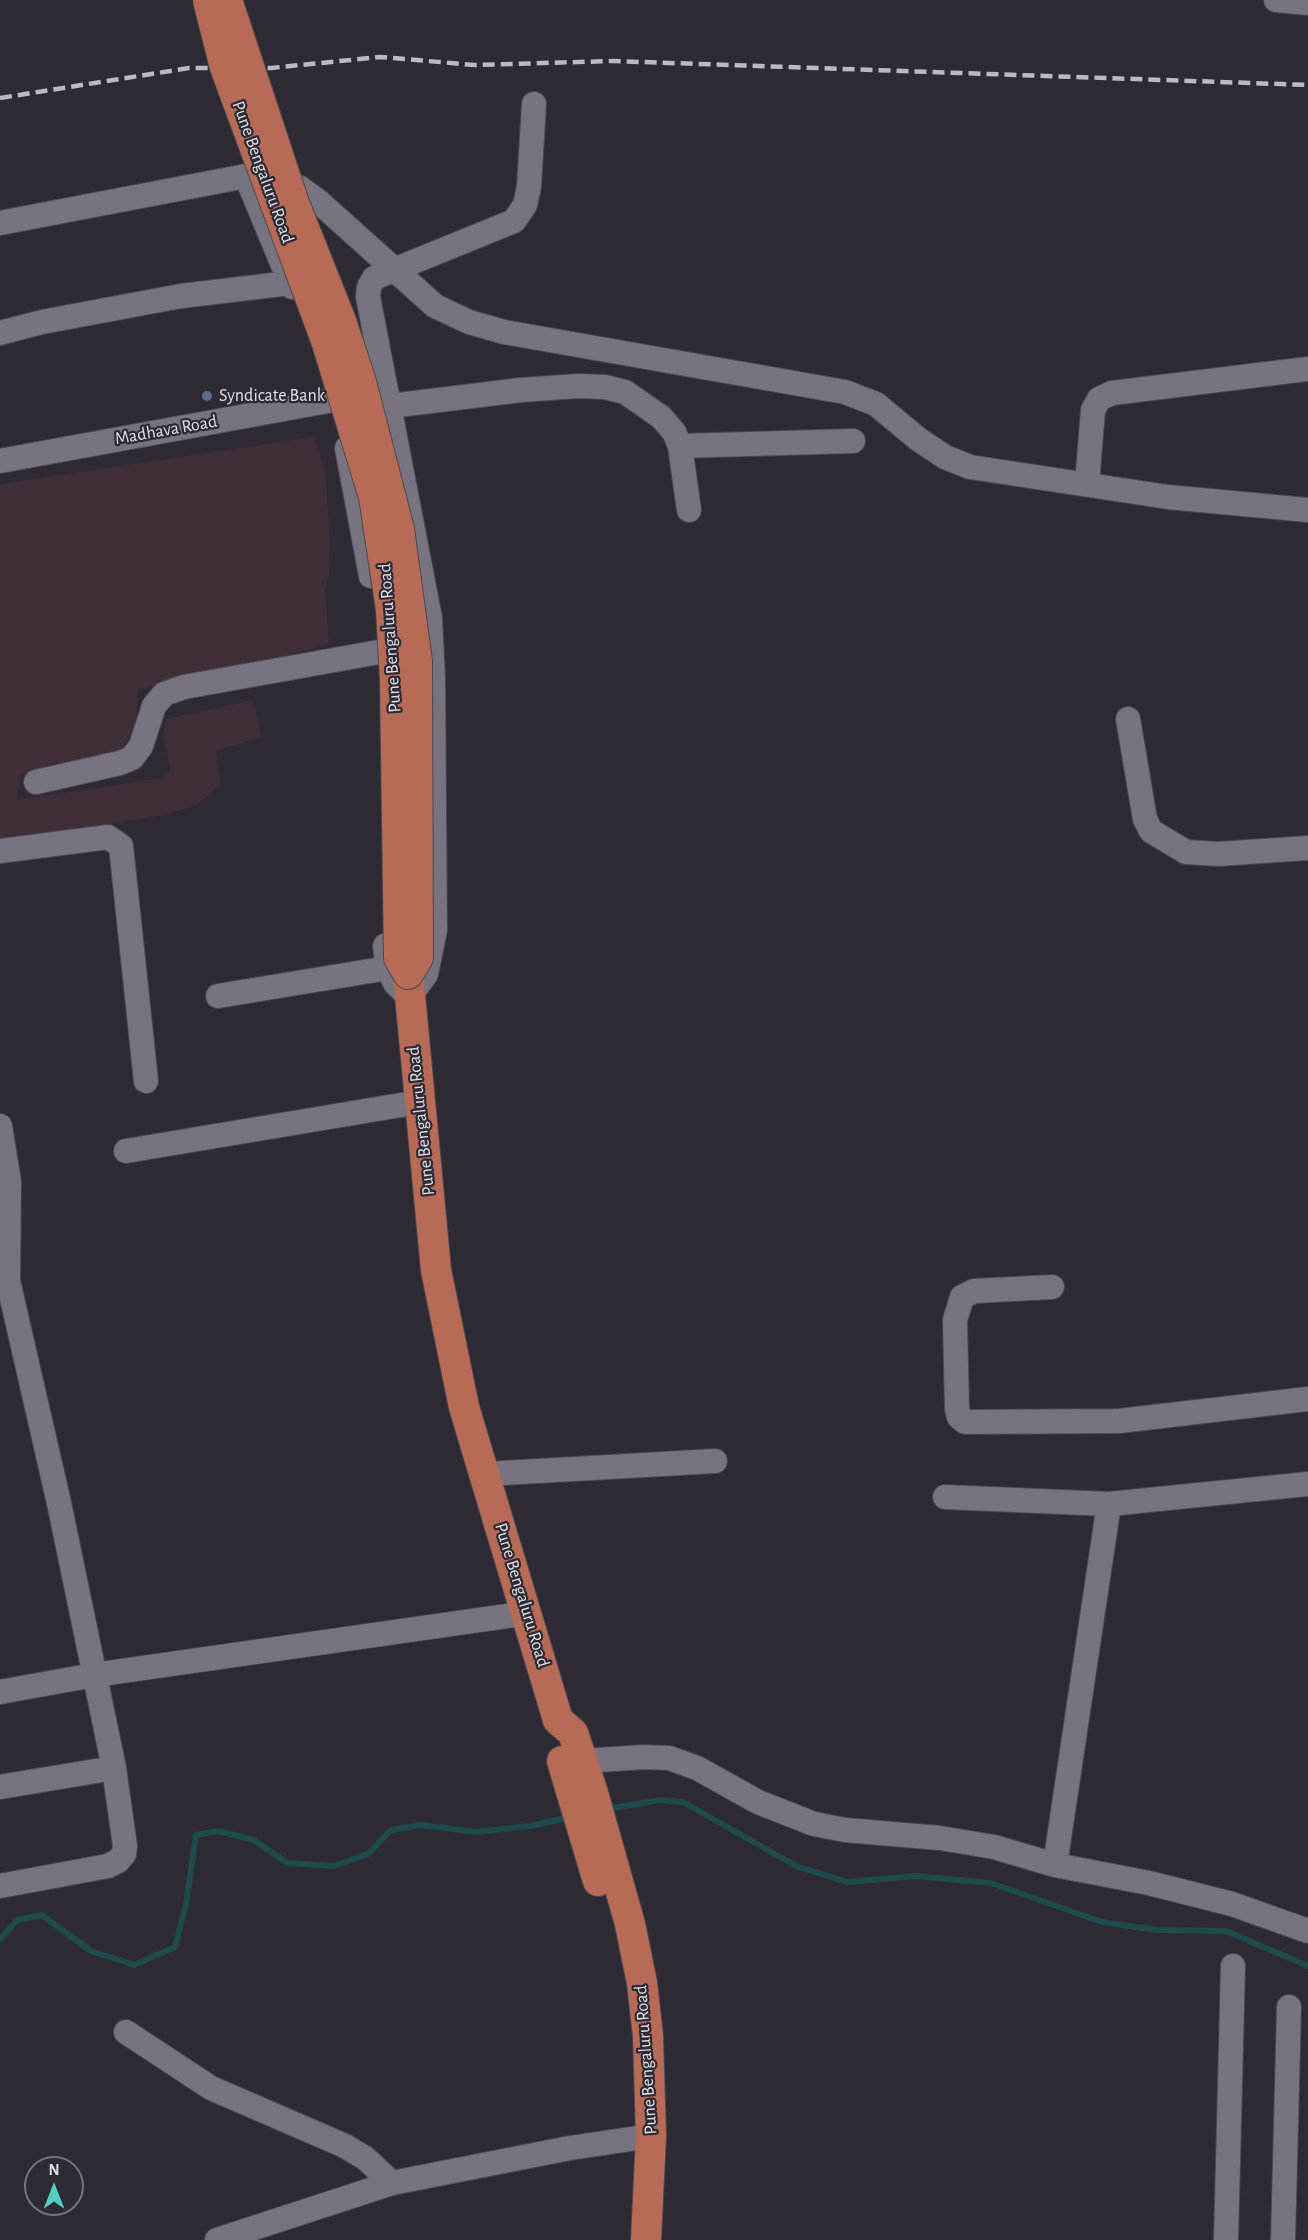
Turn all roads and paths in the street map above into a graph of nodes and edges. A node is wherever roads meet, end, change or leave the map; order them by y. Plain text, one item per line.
1 (208, 0) edge
2 (227, 0) edge
3 (1276, 0) edge
4 (1308, 3) edge
5 (534, 104) dead end
6 (246, 176) junction
7 (0, 224) edge
8 (393, 270) junction
9 (290, 283) junction
10 (0, 333) edge
11 (1308, 369) edge
12 (333, 400) junction
13 (390, 406) junction
14 (853, 441) dead end
15 (680, 446) junction
16 (0, 461) edge
17 (1087, 484) junction
18 (689, 510) dead end
19 (1308, 510) edge
20 (379, 652) junction
21 (1128, 719) dead end
22 (36, 782) dead end
23 (1308, 848) edge
24 (0, 851) edge
25 (402, 980) junction
26 (218, 996) dead end
27 (146, 1081) dead end
28 (419, 1102) junction
29 (0, 1126) edge
30 (126, 1151) dead end
31 (1052, 1287) dead end
32 (1308, 1399) edge
33 (715, 1461) dead end
34 (485, 1474) junction
35 (1308, 1484) edge
36 (945, 1497) dead end
37 (1109, 1504) junction
38 (528, 1613) junction
39 (94, 1675) junction
40 (0, 1692) edge
41 (558, 1720) junction
42 (582, 1761) junction
43 (114, 1768) junction
44 (0, 1787) edge
45 (582, 1793) junction
46 (1055, 1865) junction
47 (0, 1886) edge
48 (1308, 1931) edge
49 (1233, 1966) dead end
50 (1289, 2007) dead end
51 (126, 2032) dead end
52 (643, 2137) junction
53 (392, 2183) junction
54 (217, 2240) edge
55 (628, 2240) edge
56 (646, 2240) edge
57 (1226, 2240) edge
58 (1283, 2240) edge

1 - 25 main road, Pune Bengaluru Road, bridge
2 - 25 main road, bridge
3 - 4 street
5 - 8 street
6 - 7 street
6 - 8 street
6 - 9 street
8 - 13 street
8 - 17 street
9 - 10 street
9 - 12 street
11 - 17 street
12 - 16 street, Madhava Road
12 - 20 street
13 - 15 street
13 - 25 street
14 - 15 street
15 - 18 street
17 - 19 street
20 - 22 street
20 - 25 street
21 - 23 street
24 - 27 street
25 - 26 street
25 - 28 main road, Pune Bengaluru Road
28 - 30 street
28 - 34 main road, Pune Bengaluru Road
29 - 39 street
31 - 32 street
33 - 34 street
34 - 38 main road, Pune Bengaluru Road
35 - 37 street
36 - 37 street
37 - 46 street
38 - 39 street
38 - 41 main road, Pune Bengaluru Road
39 - 40 street
39 - 43 street
41 - 42 main road, Pune Bengaluru Road
41 - 45 main road
42 - 45 main road, Pune Bengaluru Road
42 - 46 street
43 - 44 street
43 - 47 street
45 - 52 main road, Pune Bengaluru Road
46 - 48 street
49 - 57 street
50 - 58 street
51 - 53 street
52 - 53 street
52 - 55 main road
52 - 56 main road, Pune Bengaluru Road
53 - 54 street

